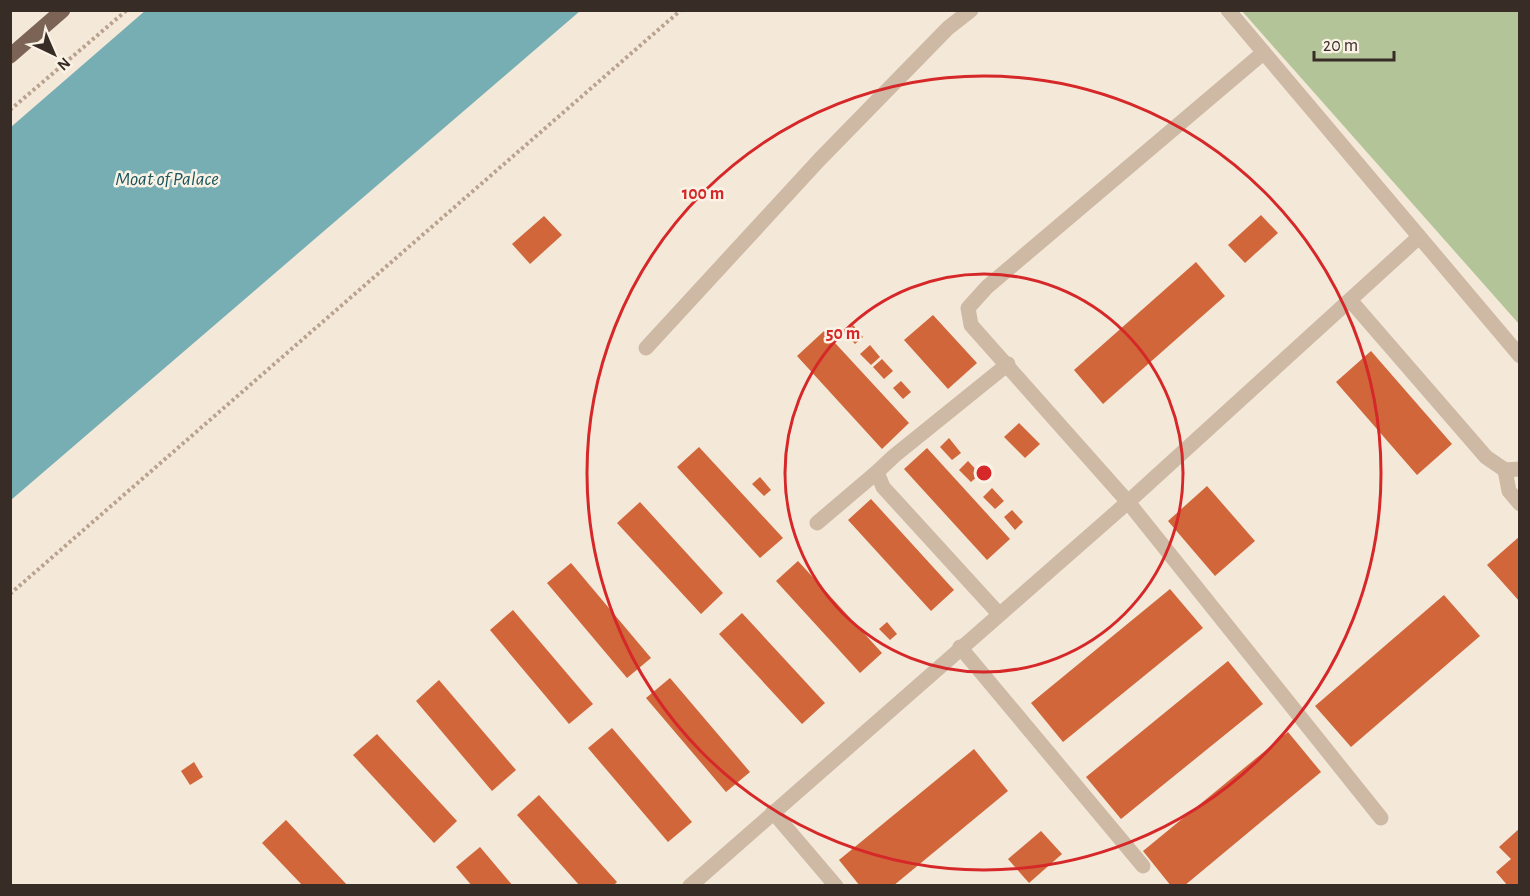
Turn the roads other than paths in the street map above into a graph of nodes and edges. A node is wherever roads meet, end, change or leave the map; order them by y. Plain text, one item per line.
1 (63, 10) edge
2 (971, 10) edge
3 (1228, 10) edge
4 (1263, 52) junction
5 (10, 56) edge
6 (1419, 237) junction
7 (1350, 300) junction
8 (646, 348) dead end
9 (1520, 356) edge
10 (1008, 364) junction
11 (1512, 469) edge
12 (877, 472) junction
13 (1128, 502) junction
14 (1520, 504) edge
15 (817, 523) dead end
16 (999, 614) junction
17 (960, 647) junction
18 (773, 812) junction
19 (1381, 818) dead end
20 (1143, 866) dead end
21 (690, 885) edge
22 (836, 885) edge

1 - 5 main road
2 - 8 street
3 - 4 street
4 - 6 street
4 - 10 street
6 - 7 street
6 - 9 street
7 - 11 street
7 - 13 street
10 - 12 street
10 - 13 street
11 - 14 street
12 - 15 street
12 - 16 street
13 - 16 street
13 - 19 street
16 - 17 street
17 - 18 street
17 - 20 street
18 - 21 street
18 - 22 street

